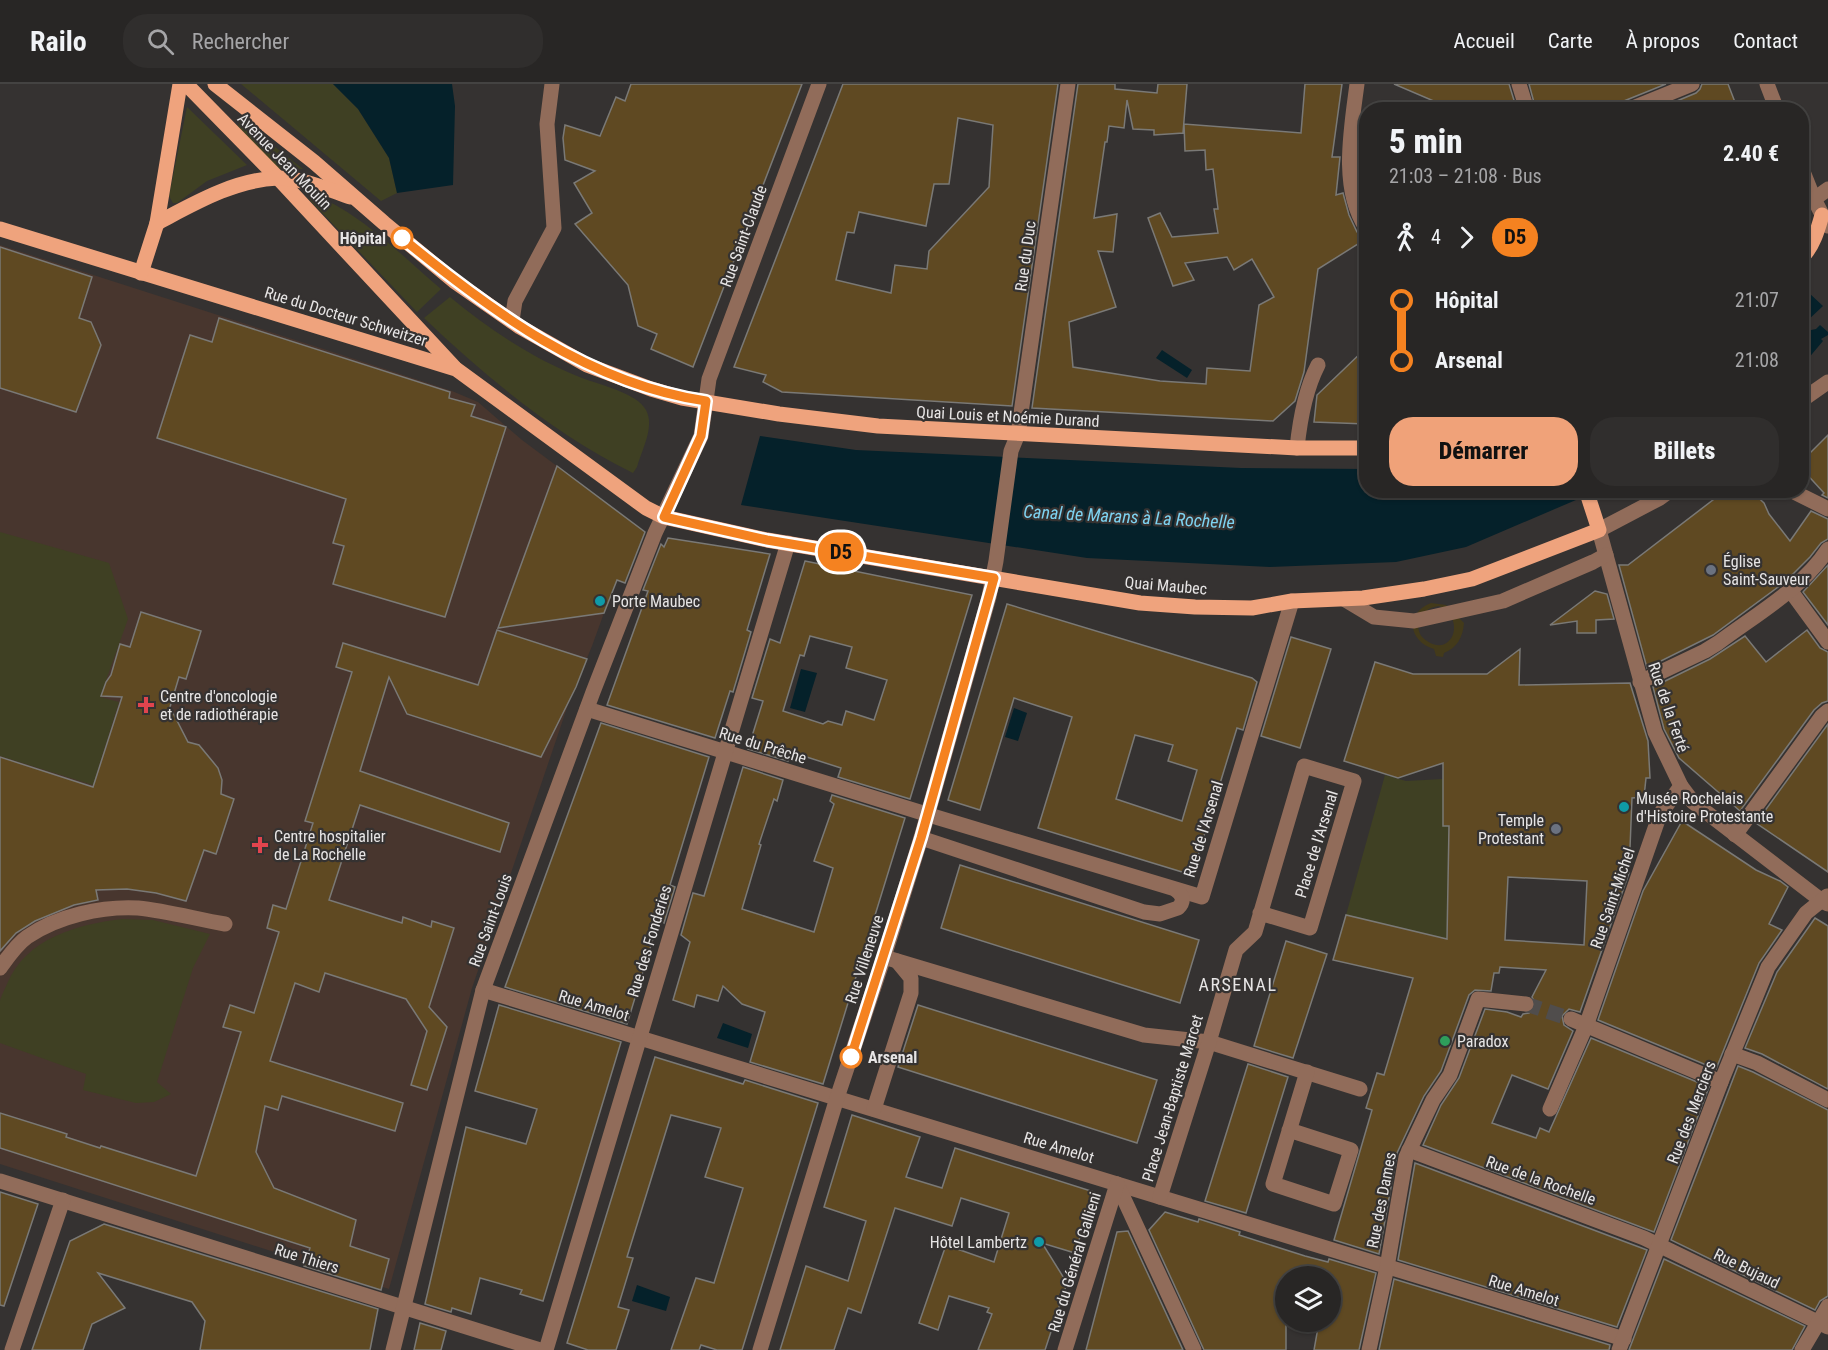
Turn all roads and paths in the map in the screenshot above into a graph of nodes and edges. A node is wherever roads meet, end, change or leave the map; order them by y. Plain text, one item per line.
1 (180, 84) edge
2 (186, 84) edge
3 (215, 84) edge
4 (552, 84) edge
5 (819, 84) edge
6 (1068, 84) edge
7 (1357, 84) edge
8 (1519, 84) edge
9 (1692, 84) edge
10 (1767, 84) edge
11 (1525, 102) edge
12 (1648, 102) edge
13 (1774, 102) edge
14 (278, 178) junction
15 (1809, 186) edge
16 (1828, 189) edge
17 (357, 199) junction
18 (1814, 199) junction
19 (1359, 215) edge
20 (1825, 220) edge
21 (157, 222) junction
22 (0, 229) edge
23 (1809, 247) edge
24 (141, 273) junction
25 (512, 321) junction
26 (1318, 364) dead end
27 (456, 369) junction
28 (1828, 382) edge
29 (1809, 395) edge
30 (706, 401) junction
31 (1018, 434) junction
32 (1297, 448) junction
33 (1359, 448) edge
34 (1590, 498) edge
35 (1660, 498) edge
36 (1806, 498) edge
37 (646, 508) joint
38 (1828, 509) edge
39 (664, 517) junction
40 (1599, 530) junction
41 (788, 543) junction
42 (1828, 549) edge
43 (998, 551) joint
44 (1606, 555) junction
45 (994, 578) junction
46 (1790, 590) junction
47 (1344, 599) junction
48 (1292, 601) junction
49 (1828, 642) edge
50 (1640, 682) junction
51 (587, 709) junction
52 (1828, 711) edge
53 (725, 752) junction
54 (1681, 786) junction
55 (928, 815) junction
56 (1735, 835) junction
57 (921, 838) junction
58 (1176, 890) junction
59 (1826, 900) edge
60 (1260, 914) junction
61 (225, 924) dead end
62 (890, 959) junction
63 (0, 968) edge
64 (483, 990) junction
65 (1526, 1004) tunnel mouth
66 (1571, 1019) tunnel mouth
67 (1586, 1026) junction
68 (639, 1037) junction
69 (1209, 1042) junction
70 (1732, 1054) junction
71 (1307, 1072) junction
72 (1720, 1082) junction
73 (1360, 1089) dead end
74 (837, 1098) junction
75 (1828, 1100) edge
76 (874, 1109) junction
77 (1550, 1109) dead end
78 (1289, 1130) junction
79 (1409, 1150) junction
80 (0, 1181) edge
81 (1117, 1184) junction
82 (1160, 1197) junction
83 (63, 1200) junction
84 (1660, 1245) junction
85 (1387, 1267) junction
86 (1828, 1306) edge
87 (403, 1307) junction
88 (1823, 1325) edge
89 (1622, 1345) edge
90 (12, 1350) edge
91 (393, 1350) edge
92 (540, 1350) edge
93 (546, 1350) edge
94 (760, 1350) edge
95 (1065, 1350) edge
96 (1194, 1350) edge
97 (1369, 1350) edge
98 (1802, 1350) edge

1 - 21 main road
2 - 14 main road, Avenue Jean Moulin
3 - 17 main road, Avenue Jean Moulin
4 - 25 street
5 - 30 street, Rue Saint-Claude
6 - 31 street, Rue du Duc
7 - 19 street
8 - 11 street
9 - 12 street
10 - 13 street
14 - 17 main road
14 - 21 main road
14 - 27 main road, Avenue Jean Moulin
15 - 18 street
16 - 18 street
17 - 25 main road, Avenue Jean Moulin
18 - 20 street
20 - 23 main road
21 - 24 main road
22 - 24 main road, Rue du Docteur Schweitzer
24 - 27 main road, Rue du Docteur Schweitzer
25 - 30 main road, Quai Louis et Noémie Durand
26 - 32 street
27 - 37 main road, Rue du Docteur Schweitzer
28 - 29 street
30 - 31 main road, Quai Louis et Noémie Durand
30 - 39 street, Rue Saint-Claude
31 - 32 main road, Quai Louis et Noémie Durand
31 - 43 street, Rue du Duc
32 - 33 main road, Quai Louis et Noémie Durand
34 - 40 main road
35 - 40 street, Quai Maubec
36 - 38 street
37 - 39 main road, Quai Maubec
39 - 41 main road, Quai Maubec
39 - 51 street, Rue Saint-Louis
40 - 44 street, Rue de la Ferté
40 - 47 main road, Quai Maubec
41 - 45 main road, Quai Maubec
41 - 53 street, Rue des Fonderies
42 - 46 street
43 - 45 street, Rue Villeneuve
44 - 47 street
44 - 50 street, Rue de la Ferté
45 - 48 main road, Quai Maubec
45 - 55 street, Rue Villeneuve
46 - 49 street
46 - 50 street
47 - 48 main road, Quai Maubec
48 - 58 street, Rue de l'Arsenal
50 - 54 street, Rue de la Ferté
51 - 53 street, Rue du Prêche
51 - 64 street, Rue Saint-Louis
52 - 56 street
53 - 55 street, Rue du Prêche
53 - 68 street, Rue des Fonderies
54 - 56 street, Rue de la Ferté
54 - 67 street, Rue Saint-Michel
55 - 57 street, Rue Villeneuve
55 - 58 street, Rue de l'Arsenal
56 - 59 street, Rue de la Ferté
57 - 58 street
57 - 62 street, Rue Villeneuve
59 - 70 street, Rue des Merciers
60 - 60 street, Place de l'Arsenal
60 - 69 street, Place Jean-Baptiste Marcet
61 - 63 street
62 - 69 street
62 - 74 street, Rue Villeneuve
62 - 76 street
64 - 68 street, Rue Amelot
64 - 87 street, Rue Saint-Louis
65 - 79 street, Rue des Dames
66 - 67 street
67 - 72 street
67 - 77 street, Rue Saint-Michel
68 - 74 street, Rue Amelot
68 - 93 street, Rue des Fonderies
69 - 71 street
69 - 82 street, Place Jean-Baptiste Marcet
70 - 72 street, Rue des Merciers
70 - 75 street
71 - 73 street
71 - 78 street
72 - 84 street, Rue des Merciers
74 - 76 street, Rue Amelot
74 - 94 street, Rue Villeneuve
76 - 81 street, Rue Amelot
78 - 78 street
79 - 84 street, Rue de la Rochelle
79 - 85 street, Rue des Dames
80 - 83 street, Rue Thiers
81 - 82 street, Rue Amelot
81 - 95 street, Rue du Général Gallieni
81 - 96 street
82 - 85 street, Rue Amelot
83 - 87 street, Rue Thiers
83 - 90 street
84 - 88 street, Rue Bujaud
84 - 89 street, Rue des Merciers
85 - 89 street, Rue Amelot
85 - 97 street, Rue des Dames
86 - 88 street
87 - 91 street, Rue Saint-Louis
87 - 92 street, Rue Thiers
88 - 98 street

